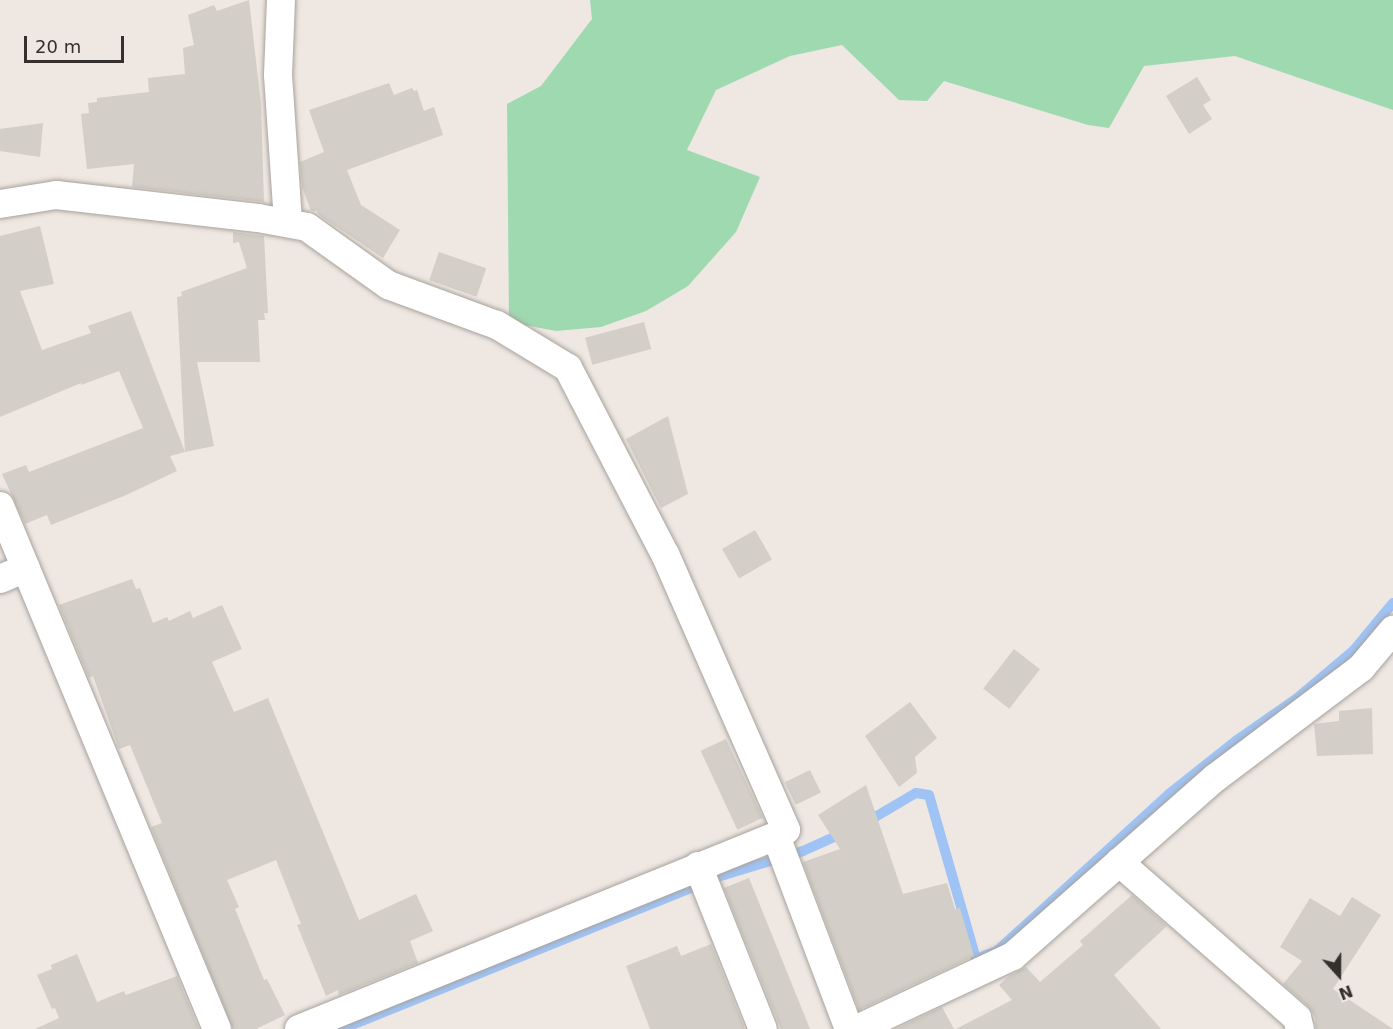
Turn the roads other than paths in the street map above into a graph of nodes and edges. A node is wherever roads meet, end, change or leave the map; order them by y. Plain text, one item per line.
1 (281, 0) edge
2 (0, 204) edge
3 (288, 224) junction
4 (0, 506) edge
5 (26, 568) junction
6 (0, 579) edge
7 (1393, 630) edge
8 (782, 851) junction
9 (1119, 862) junction
10 (703, 877) junction
11 (217, 1029) edge
12 (299, 1029) edge
13 (763, 1029) edge
14 (849, 1029) edge
15 (857, 1029) edge
16 (1300, 1029) edge

1 - 3 street
2 - 3 street
3 - 8 street
4 - 5 street
5 - 6 street
5 - 11 street
7 - 9 street
8 - 10 street
8 - 14 street
9 - 15 street
9 - 16 street
10 - 12 street
10 - 13 street

